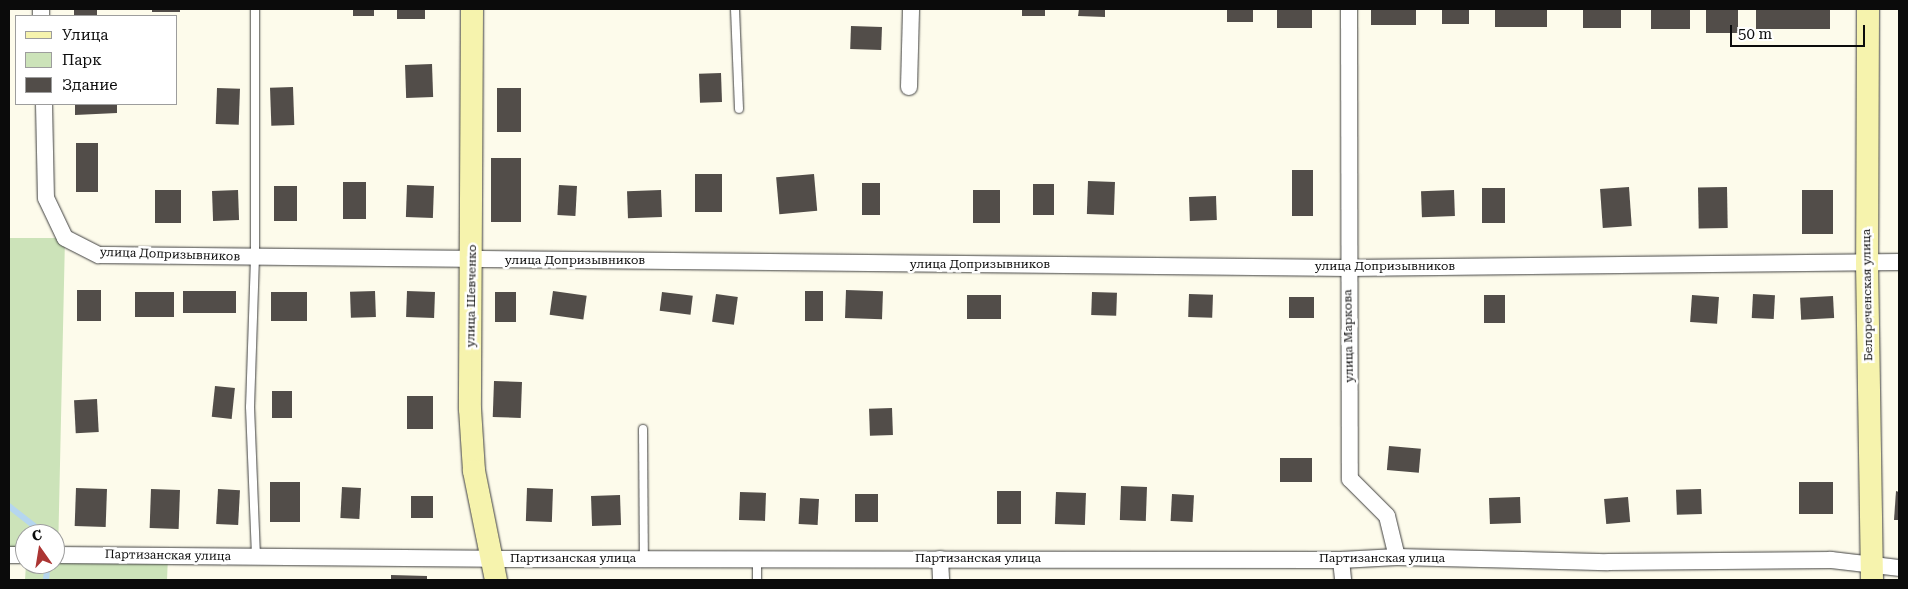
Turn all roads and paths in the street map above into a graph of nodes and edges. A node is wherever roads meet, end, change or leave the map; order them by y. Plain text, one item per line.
1 (255, 9) edge
2 (472, 9) edge
3 (735, 9) edge
4 (911, 9) edge
5 (1349, 9) edge
6 (1868, 9) edge
7 (909, 86) dead end
8 (44, 105) edge
9 (739, 109) dead end
10 (255, 257) junction
11 (472, 261) junction
12 (1867, 262) junction
13 (1899, 262) edge
14 (1348, 268) junction
15 (643, 429) dead end
16 (65, 555) edge
17 (256, 557) junction
18 (1397, 557) junction
19 (644, 559) junction
20 (757, 559) junction
21 (940, 559) junction
22 (1341, 560) junction
23 (1899, 568) edge
24 (493, 570) edge
25 (1872, 573) edge
26 (757, 580) edge
27 (941, 580) edge
28 (1343, 580) edge

1 - 10 lane
2 - 11 street, улица Шевченко
3 - 9 lane
4 - 7 street
5 - 14 street, улица Маркова
6 - 12 street, Белореченская улица
8 - 10 street, улица Допризывников
10 - 11 street, улица Допризывников
10 - 17 lane
11 - 14 street, улица Допризывников
11 - 24 street, улица Шевченко
12 - 13 street, улица Допризывников
12 - 14 street, улица Допризывников
12 - 25 street, Белореченская улица
14 - 18 street, улица Маркова
15 - 19 lane
16 - 17 street, Партизанская улица
17 - 24 street, Партизанская улица
18 - 22 street, Партизанская улица
18 - 25 street, Партизанская улица
19 - 20 street, Партизанская улица
19 - 24 street, Партизанская улица
20 - 21 street, Партизанская улица
20 - 26 lane
21 - 22 street, Партизанская улица
21 - 27 street
22 - 28 street
23 - 25 street, Партизанская улица

